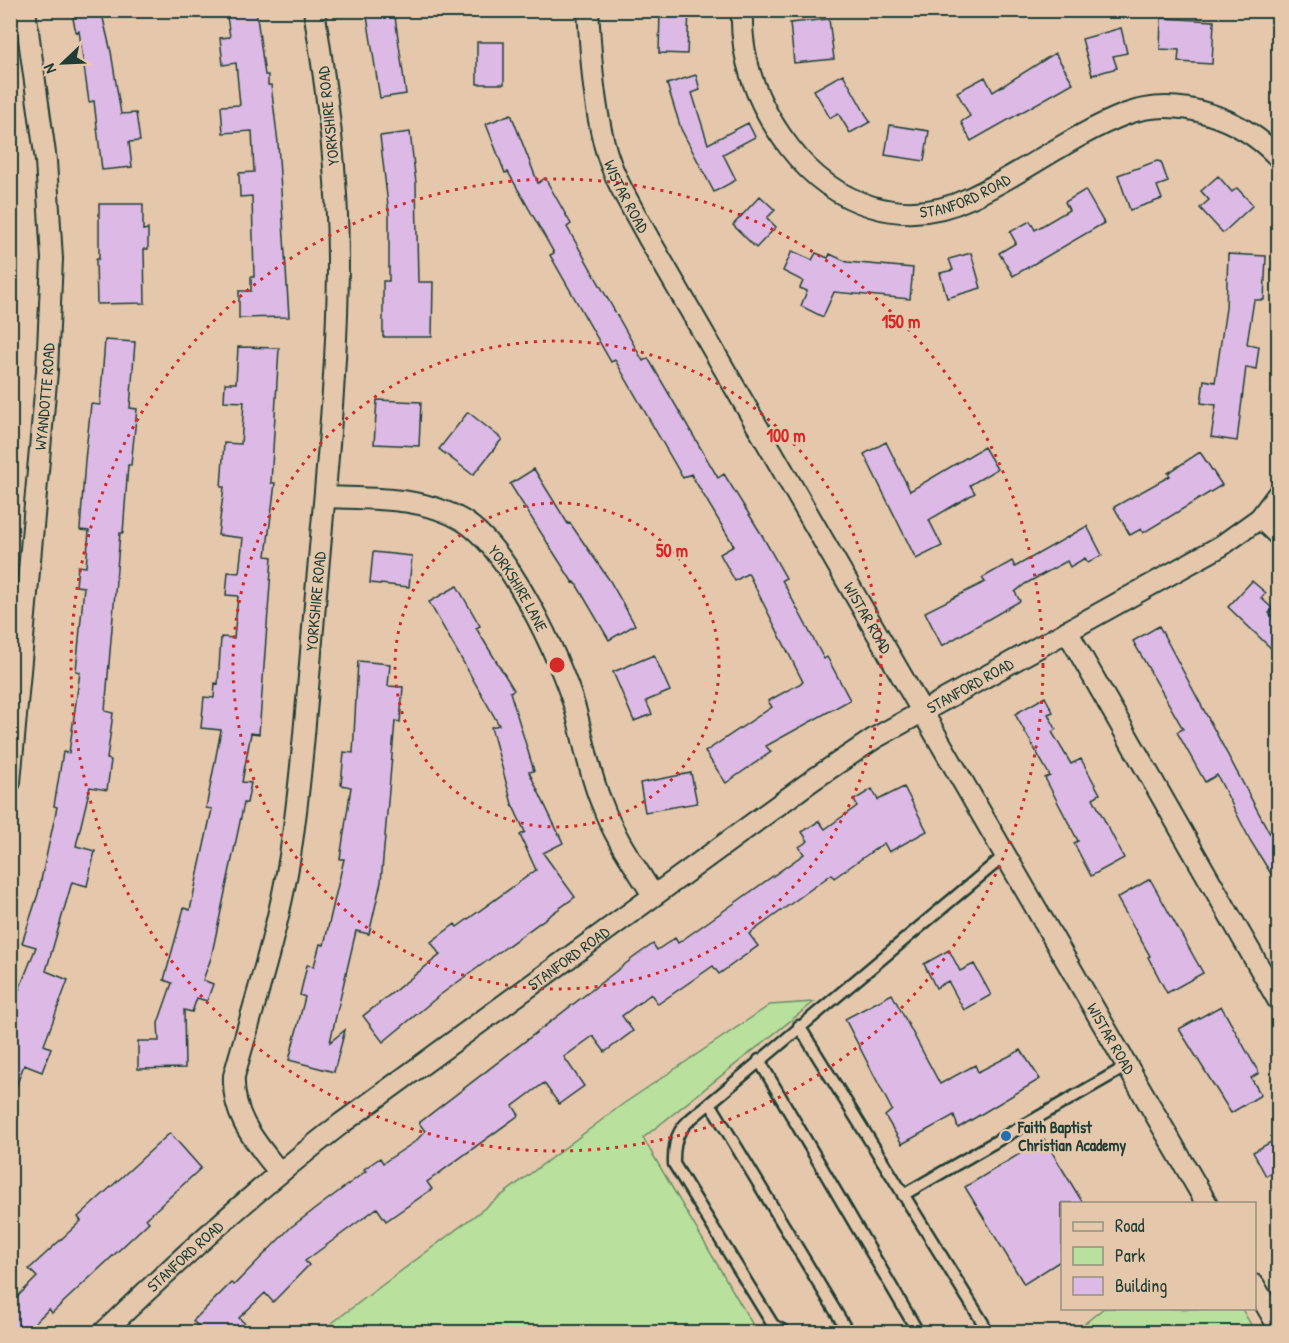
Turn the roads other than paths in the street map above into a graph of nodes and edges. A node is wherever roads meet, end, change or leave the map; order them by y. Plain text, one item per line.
1 (25, 10) edge
2 (314, 10) edge
3 (588, 10) edge
4 (742, 10) edge
5 (1278, 157) edge
6 (1278, 494) edge
7 (325, 497) junction
8 (1260, 518) junction
9 (1278, 535) edge
10 (1067, 632) junction
11 (921, 713) junction
12 (10, 782) edge
13 (1004, 856) junction
14 (653, 895) junction
15 (1278, 1000) edge
16 (799, 1026) junction
17 (759, 1060) junction
18 (1127, 1066) junction
19 (710, 1102) junction
20 (279, 1172) junction
21 (903, 1195) junction
22 (1206, 1202) edge
23 (1256, 1288) edge
24 (1278, 1326) edge
25 (104, 1332) edge
26 (786, 1332) edge
27 (848, 1332) edge
28 (918, 1332) edge
29 (983, 1332) edge

1 - 12 street, WYANDOTTE ROAD
2 - 7 street, YORKSHIRE ROAD
3 - 11 street, WISTAR ROAD
4 - 5 street, STANFORD ROAD
6 - 8 street, STANFORD ROAD
7 - 14 street, YORKSHIRE LANE
7 - 20 street, YORKSHIRE ROAD
8 - 9 street
8 - 10 street, STANFORD ROAD
10 - 11 street, STANFORD ROAD
10 - 15 street
11 - 13 street, WISTAR ROAD
11 - 14 street, STANFORD ROAD
13 - 16 lane
13 - 18 street, WISTAR ROAD
14 - 20 street, STANFORD ROAD
16 - 17 lane
16 - 21 lane
17 - 19 lane
17 - 28 lane
18 - 21 lane
18 - 22 street, WISTAR ROAD
19 - 26 lane
19 - 27 lane
20 - 25 street, STANFORD ROAD
21 - 29 lane
23 - 24 street

